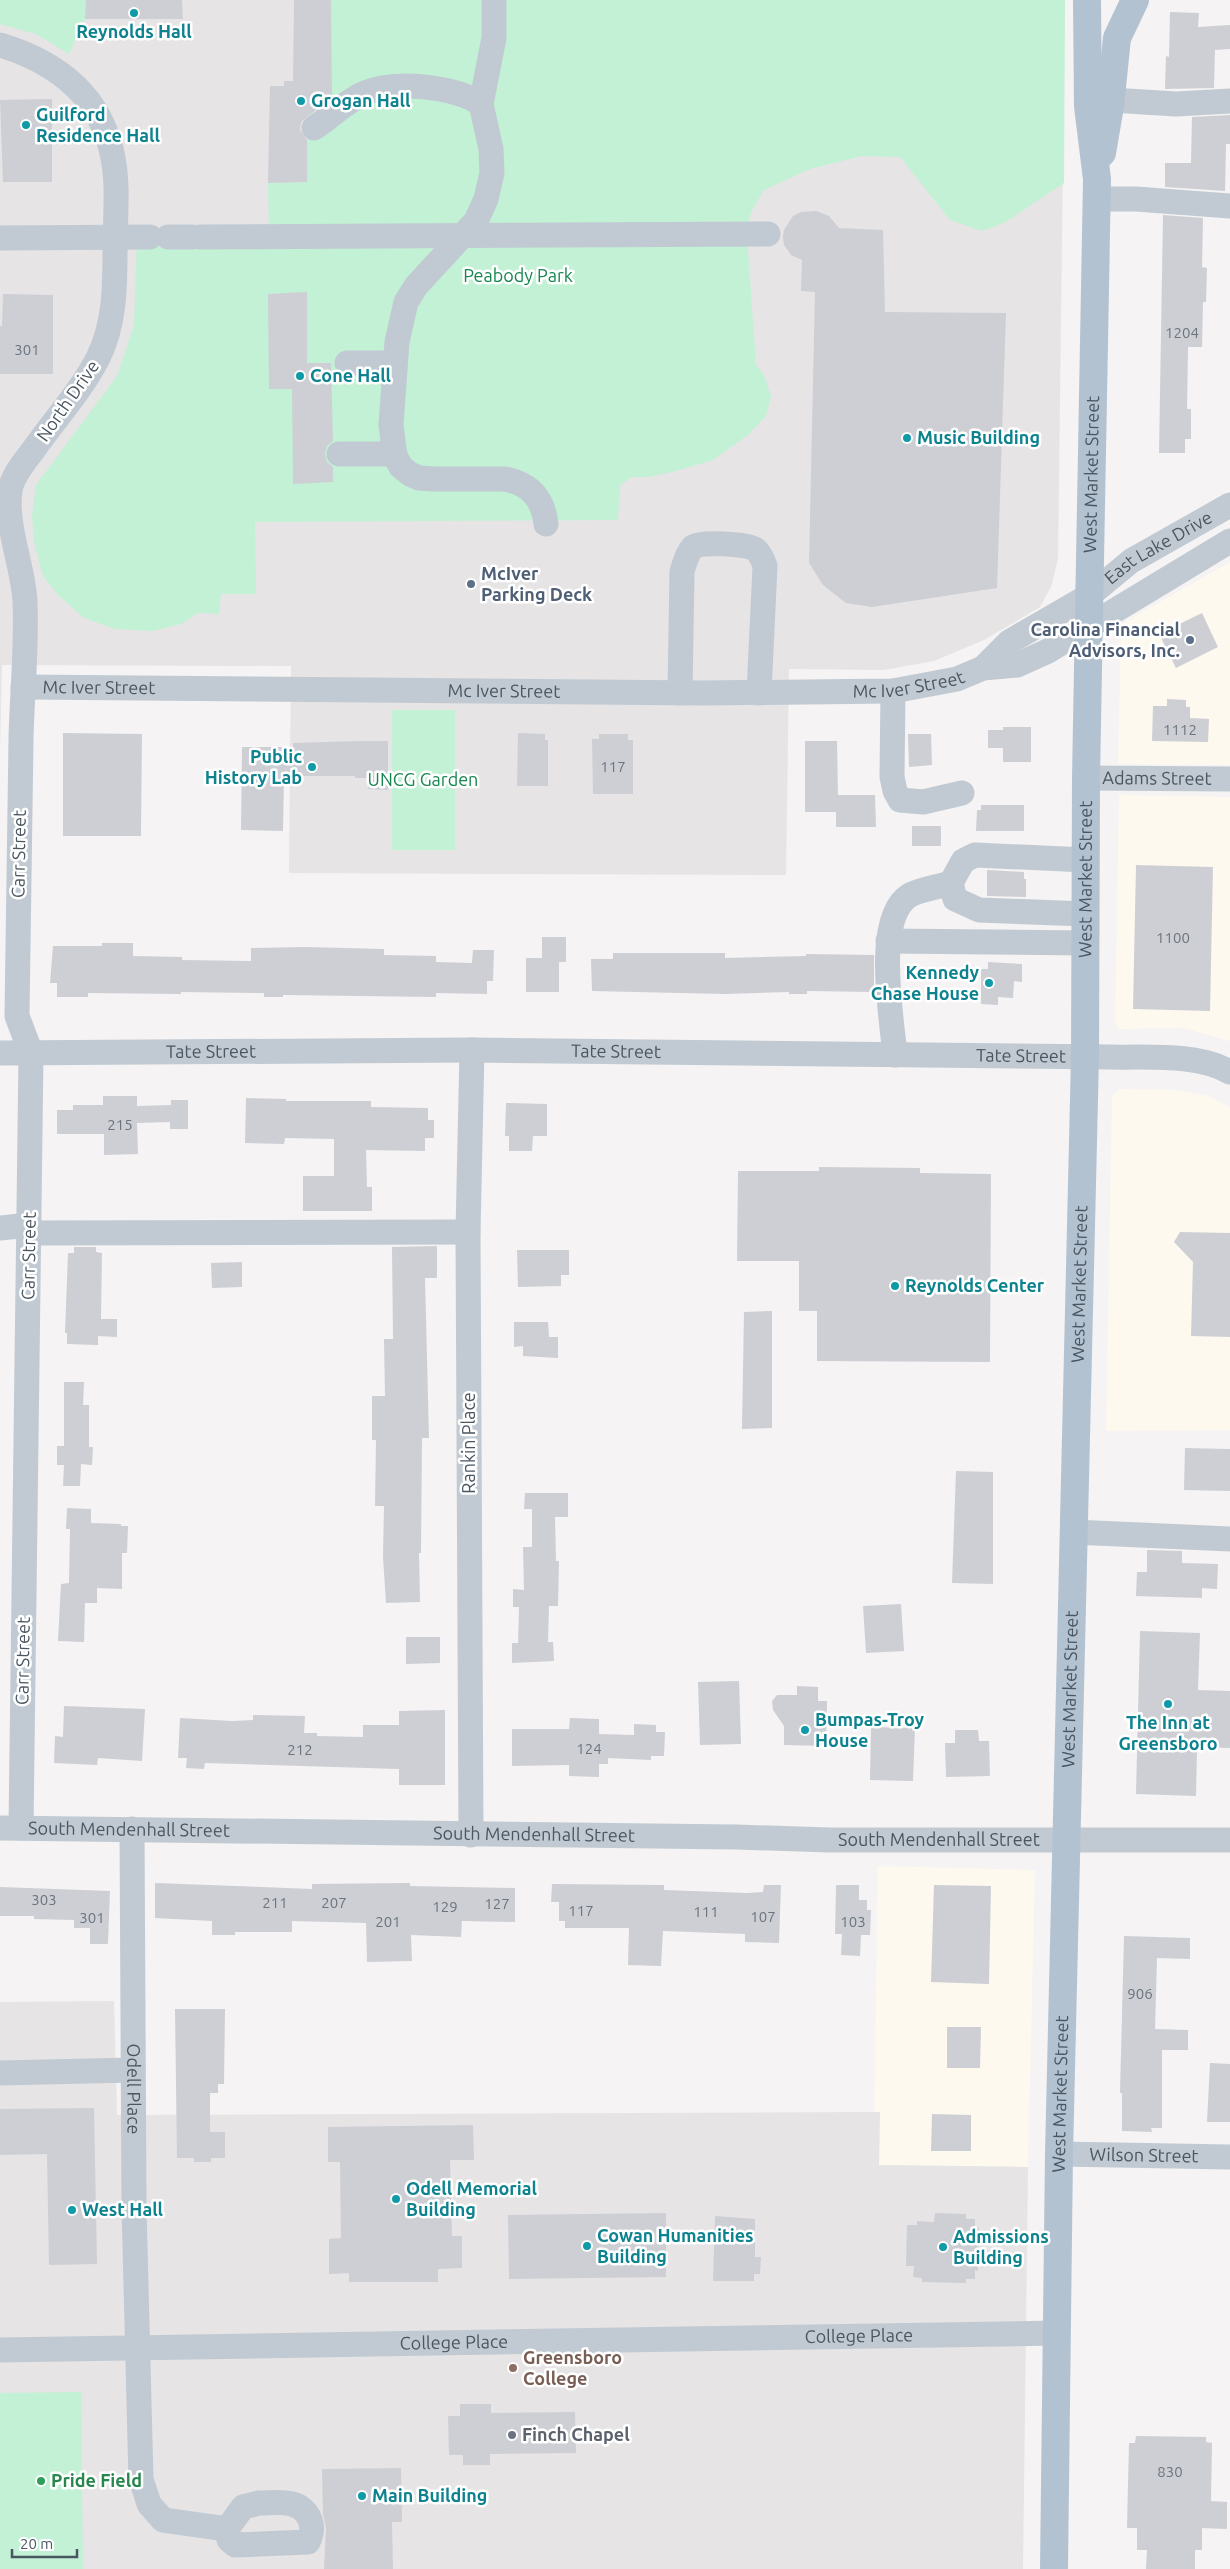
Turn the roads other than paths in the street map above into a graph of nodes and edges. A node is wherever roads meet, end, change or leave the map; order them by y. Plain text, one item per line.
1 (494, 0) edge
2 (1086, 0) edge
3 (1134, 0) edge
4 (0, 44) edge
5 (1111, 100) junction
6 (1230, 101) edge
7 (481, 104) junction
8 (314, 128) dead end
9 (1097, 189) junction
10 (1230, 206) edge
11 (768, 234) dead end
12 (464, 236) junction
13 (115, 237) junction
14 (0, 238) edge
15 (395, 363) junction
16 (347, 364) dead end
17 (339, 454) dead end
18 (395, 454) junction
19 (5, 488) edge
20 (1230, 505) edge
21 (546, 524) dead end
22 (1230, 541) edge
23 (1090, 595) junction
24 (1090, 626) junction
25 (983, 668) junction
26 (23, 687) junction
27 (893, 691) junction
28 (680, 693) junction
29 (759, 693) junction
30 (1086, 778) junction
31 (1230, 779) edge
32 (962, 793) dead end
33 (10, 846) edge
34 (1086, 860) junction
35 (951, 883) junction
36 (1086, 914) junction
37 (888, 941) junction
38 (1086, 942) junction
39 (472, 1050) junction
40 (0, 1053) edge
41 (31, 1053) junction
42 (895, 1055) junction
43 (1086, 1057) junction
44 (1230, 1072) edge
45 (0, 1228) edge
46 (30, 1229) junction
47 (468, 1232) junction
48 (1073, 1532) junction
49 (1230, 1540) edge
50 (10, 1828) edge
51 (132, 1829) junction
52 (471, 1835) junction
53 (1230, 1840) edge
54 (1068, 1842) junction
55 (133, 2070) junction
56 (0, 2073) edge
57 (1059, 2154) junction
58 (1230, 2157) edge
59 (1057, 2334) junction
60 (137, 2348) junction
61 (0, 2350) edge
62 (227, 2529) dead end
63 (1054, 2569) edge

1 - 7 street
2 - 9 main road, West Market Street
3 - 5 main road
4 - 13 street, North Drive
5 - 6 street
5 - 9 main road
7 - 8 street
7 - 12 street
9 - 10 street
9 - 23 main road, West Market Street
11 - 12 street, bridge
12 - 13 street, bridge
12 - 15 street
13 - 14 street
13 - 19 street, North Drive
15 - 16 street
15 - 18 street
17 - 18 street
18 - 21 street
19 - 26 street, North Drive
20 - 23 street, East Lake Drive
22 - 24 street, East Lake Drive
23 - 24 main road, West Market Street
23 - 25 street, Mc Iver Street
24 - 25 street, Mc Iver Street
24 - 30 main road, West Market Street
25 - 27 street, Mc Iver Street
26 - 28 street, Mc Iver Street
26 - 33 street, Carr Street
27 - 29 street, Mc Iver Street
27 - 32 street
28 - 29 street, Mc Iver Street
28 - 29 street
30 - 31 street, Adams Street
30 - 34 main road, West Market Street
33 - 41 street, Carr Street
34 - 35 street
34 - 36 main road, West Market Street
35 - 36 street
35 - 37 street
36 - 38 main road, West Market Street
37 - 38 street
37 - 42 street
38 - 43 main road, West Market Street
39 - 41 street, Tate Street
39 - 42 street, Tate Street
39 - 47 street, Rankin Place
40 - 41 street, Tate Street
41 - 46 street, Carr Street
42 - 43 street, Tate Street
43 - 44 street, Tate Street
43 - 48 main road, West Market Street
45 - 46 street
46 - 47 street
46 - 50 street, Carr Street
47 - 52 street, Rankin Place
48 - 49 street
48 - 54 main road, West Market Street
50 - 51 street, South Mendenhall Street
51 - 52 street, South Mendenhall Street
51 - 55 street, Odell Place
52 - 54 street, South Mendenhall Street
53 - 54 street, South Mendenhall Street
54 - 57 main road, West Market Street
55 - 56 street
55 - 60 street, Odell Place
57 - 58 street, Wilson Street
57 - 59 main road, West Market Street
59 - 60 street, College Place
59 - 63 main road, West Market Street
60 - 61 street, College Place
60 - 62 street, Odell Place

